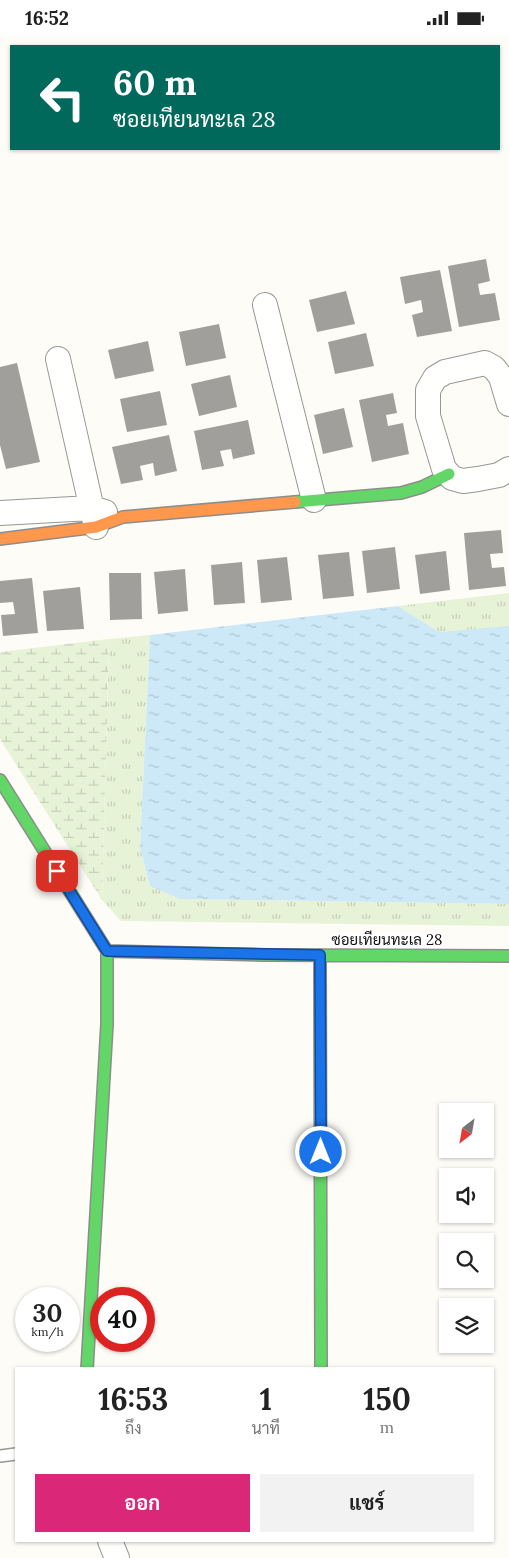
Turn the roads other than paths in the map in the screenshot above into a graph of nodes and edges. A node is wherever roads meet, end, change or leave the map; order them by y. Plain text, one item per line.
1 (265, 305) dead end
2 (58, 359) dead end
3 (503, 366) edge
4 (509, 404) edge
5 (509, 469) edge
6 (449, 474) junction
7 (314, 500) junction
8 (0, 513) edge
9 (123, 517) joint
10 (93, 518) junction
11 (0, 539) edge
12 (0, 780) edge
13 (107, 951) junction
14 (320, 955) junction
15 (509, 955) edge
16 (87, 1367) edge
17 (321, 1367) edge
18 (15, 1455) edge
19 (0, 1456) edge
20 (110, 1542) edge
21 (117, 1558) edge

1 - 7 street
2 - 10 street
3 - 4 street
3 - 6 street
5 - 6 street
6 - 7 street
7 - 9 street
8 - 10 street
9 - 10 street
10 - 11 street
12 - 13 street
13 - 14 street, ซอยเทียนทะเล 28
13 - 16 street
14 - 15 street, ซอยเทียนทะเล 28
14 - 17 street
18 - 19 lane
20 - 21 street

